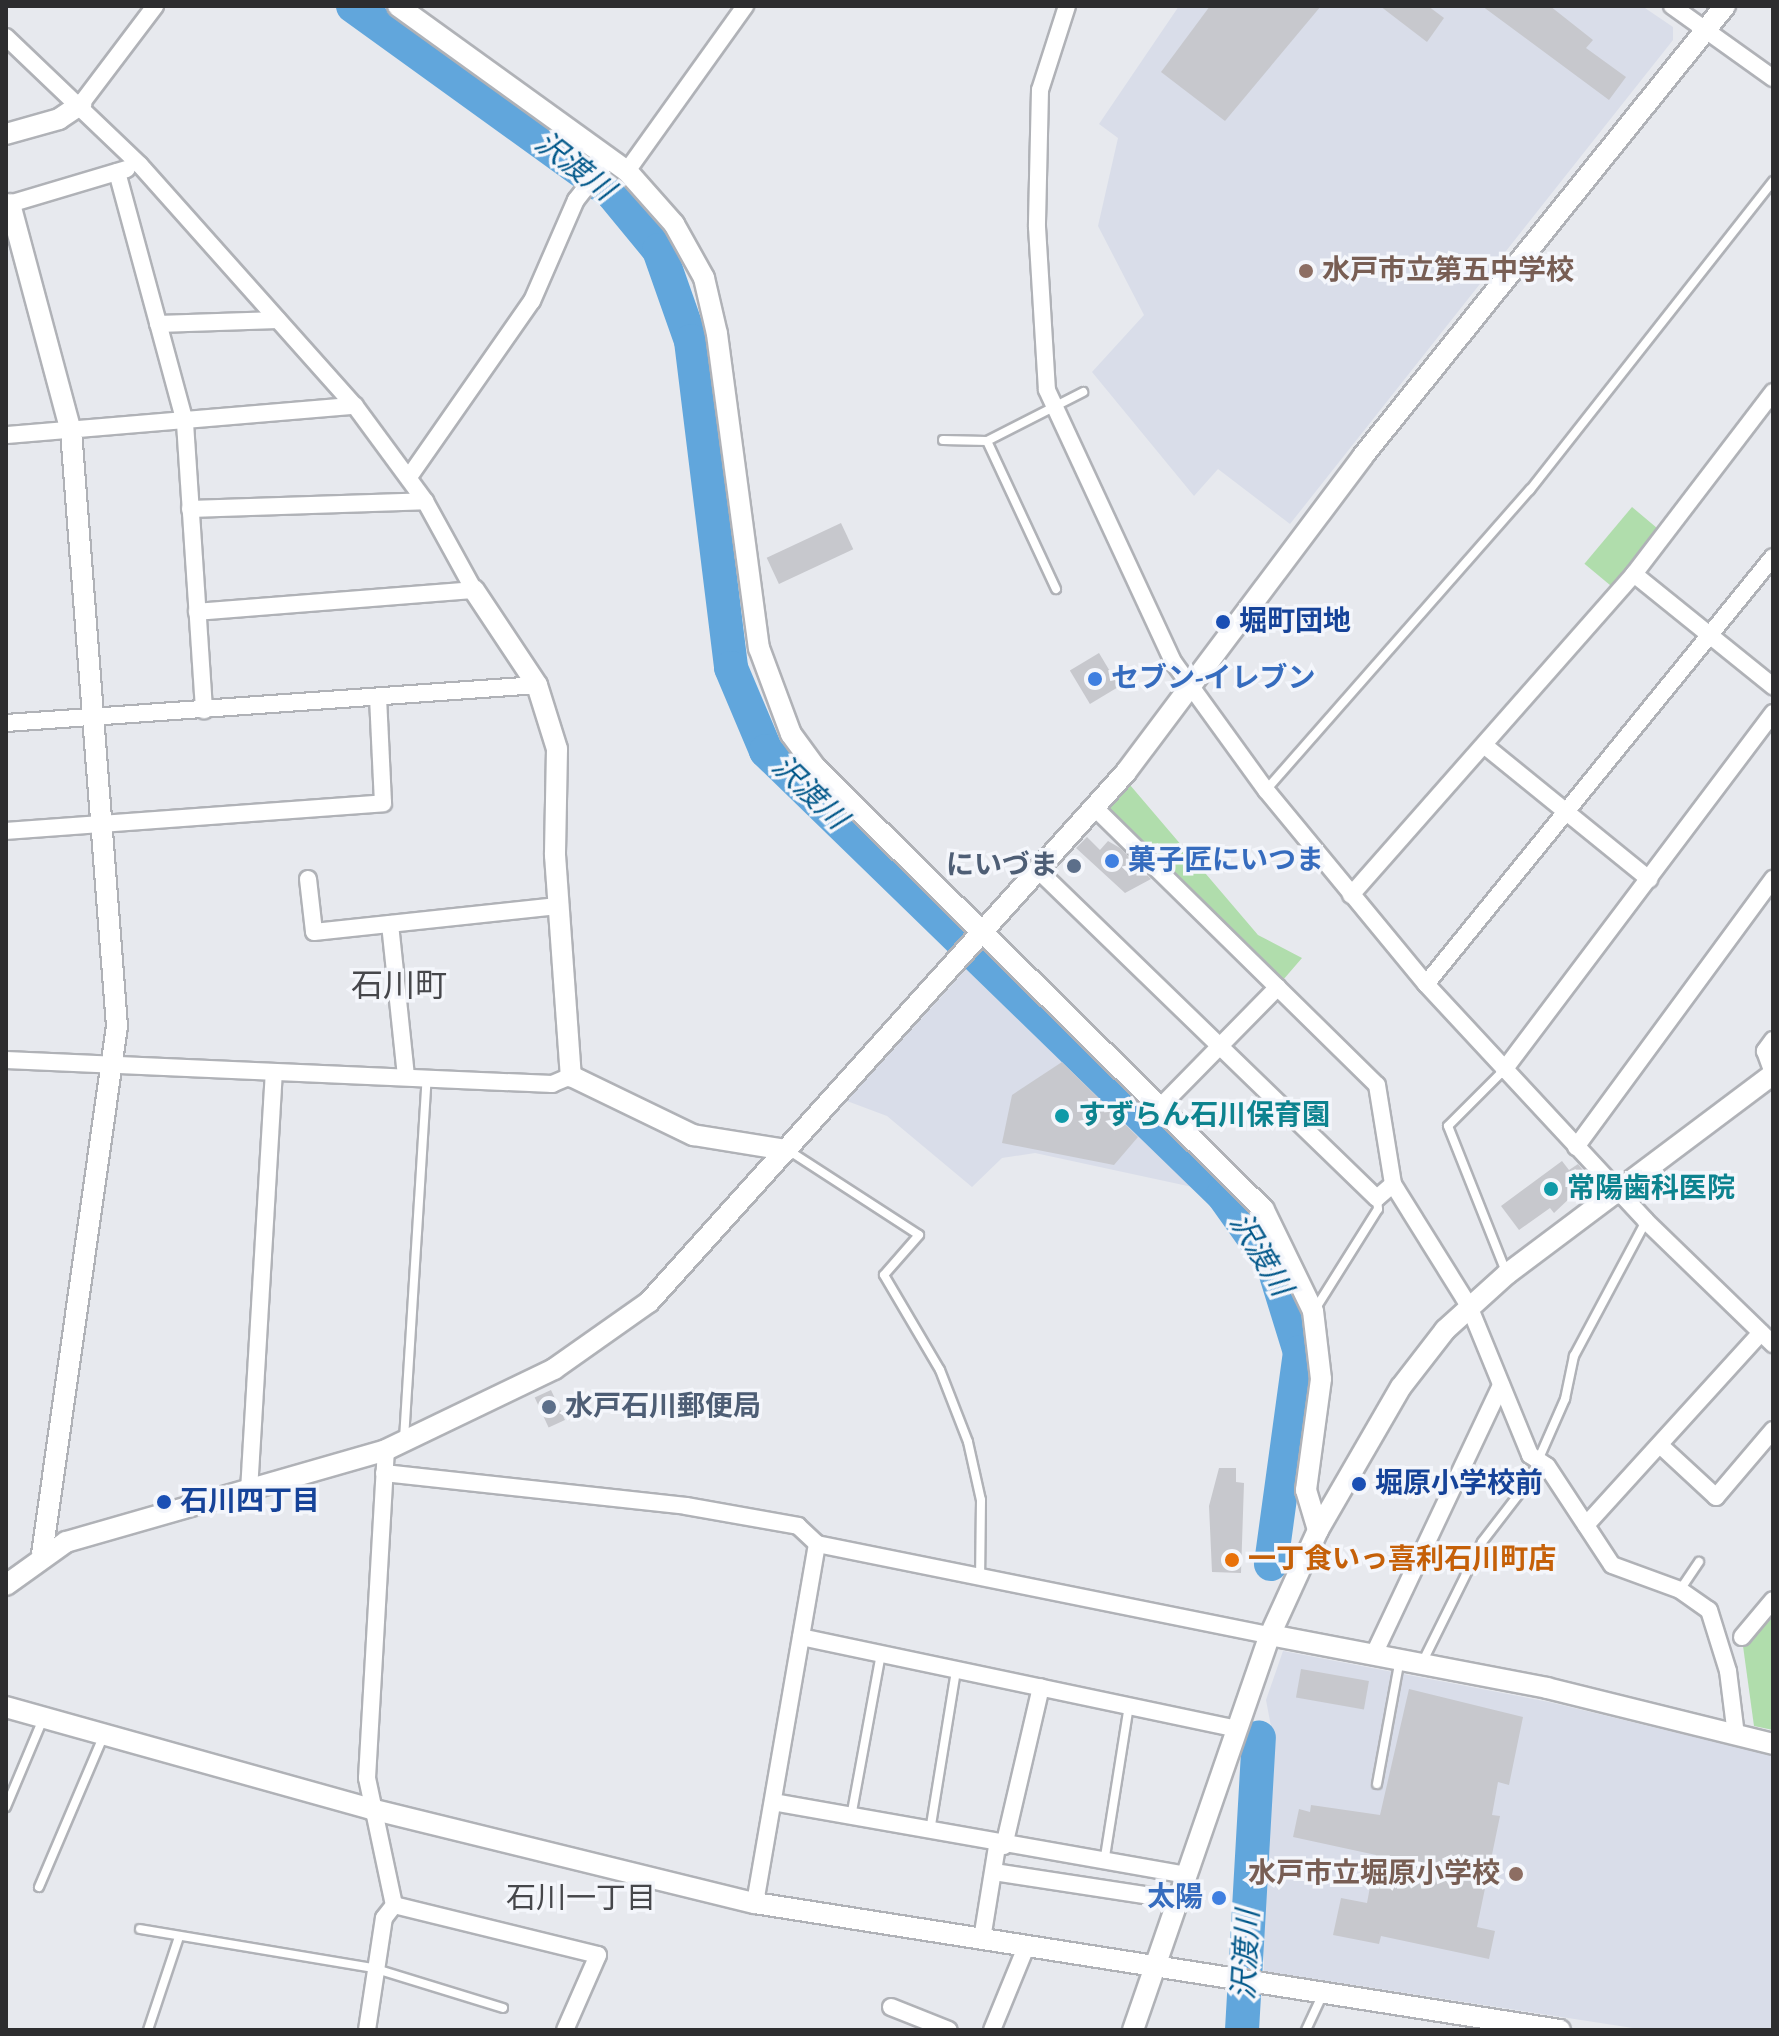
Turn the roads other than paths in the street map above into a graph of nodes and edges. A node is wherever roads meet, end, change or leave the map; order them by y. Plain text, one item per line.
1 (155, 6) edge
2 (398, 6) edge
3 (745, 6) edge
4 (1067, 6) edge
5 (1672, 6) edge
6 (1725, 6) edge
7 (1705, 28) junction
8 (6, 37) edge
9 (1773, 78) edge
10 (81, 104) junction
11 (6, 134) edge
12 (604, 164) junction
13 (140, 165) junction
14 (627, 171) junction
15 (117, 172) junction
16 (1773, 181) edge
17 (8, 205) edge
18 (278, 320) junction
19 (158, 324) junction
20 (1083, 392) dead end
21 (1773, 392) edge
22 (355, 406) junction
23 (1054, 408) junction
24 (185, 423) junction
25 (71, 431) junction
26 (6, 435) edge
27 (943, 440) dead end
28 (987, 441) junction
29 (409, 477) junction
30 (425, 501) junction
31 (190, 509) junction
32 (1773, 557) edge
33 (1634, 574) junction
34 (1056, 589) dead end
35 (474, 590) junction
36 (197, 612) junction
37 (1710, 635) junction
38 (1188, 684) junction
39 (537, 685) junction
40 (1773, 686) edge
41 (378, 697) junction
42 (204, 710) junction
43 (1773, 713) edge
44 (93, 718) junction
45 (6, 723) edge
46 (1484, 745) junction
47 (1266, 790) junction
48 (1095, 808) junction
49 (1566, 813) junction
50 (102, 825) junction
51 (6, 831) edge
52 (1039, 871) junction
53 (308, 879) dead end
54 (1649, 879) junction
55 (1773, 879) edge
56 (1351, 895) junction
57 (558, 906) junction
58 (390, 924) junction
59 (977, 934) junction
60 (1426, 984) junction
61 (1278, 987) junction
62 (1773, 1040) edge
63 (1220, 1046) junction
64 (6, 1060) edge
65 (116, 1064) junction
66 (1504, 1070) junction
67 (274, 1073) junction
68 (1773, 1074) edge
69 (406, 1076) junction
70 (571, 1076) junction
71 (427, 1077) junction
72 (1160, 1107) junction
73 (1576, 1147) junction
74 (787, 1150) junction
75 (1393, 1184) junction
76 (1618, 1192) junction
77 (1377, 1198) junction
78 (1646, 1221) junction
79 (1507, 1274) junction
80 (1469, 1306) junction
81 (1313, 1311) junction
82 (1767, 1339) edge
83 (1501, 1385) junction
84 (1773, 1430) edge
85 (395, 1445) junction
86 (1661, 1446) junction
87 (1537, 1462) junction
88 (384, 1473) junction
89 (249, 1491) junction
90 (1586, 1525) junction
91 (1318, 1530) junction
92 (817, 1544) junction
93 (42, 1554) junction
94 (1699, 1562) dead end
95 (980, 1577) junction
96 (6, 1585) edge
97 (1680, 1590) junction
98 (1773, 1600) edge
99 (1270, 1635) junction
100 (801, 1637) junction
101 (1742, 1637) dead end
102 (881, 1653) junction
103 (1374, 1654) junction
104 (1401, 1658) junction
105 (1422, 1663) junction
106 (956, 1669) junction
107 (1041, 1687) junction
108 (1129, 1706) junction
109 (6, 1707) edge
110 (43, 1718) junction
111 (1236, 1729) junction
112 (1736, 1735) junction
113 (103, 1737) junction
114 (1773, 1744) edge
115 (1377, 1784) dead end
116 (773, 1802) junction
117 (6, 1807) edge
118 (371, 1809) junction
119 (851, 1817) junction
120 (931, 1825) dead end
121 (1001, 1846) junction
122 (1104, 1863) junction
123 (994, 1872) junction
124 (1185, 1875) junction
125 (39, 1887) dead end
126 (1177, 1900) junction
127 (755, 1903) junction
128 (394, 1905) junction
129 (140, 1929) dead end
130 (179, 1937) junction
131 (982, 1939) junction
132 (1026, 1947) junction
133 (1154, 1967) junction
134 (373, 1968) junction
135 (1322, 1995) junction
136 (891, 2007) dead end
137 (503, 2008) dead end
138 (1500, 2026) edge
139 (148, 2030) edge
140 (367, 2030) edge
141 (565, 2030) edge
142 (949, 2030) edge
143 (992, 2030) edge
144 (1133, 2030) edge
145 (1306, 2030) edge
146 (1560, 2030) edge

1 - 10 street
2 - 12 street
3 - 14 street
4 - 23 street
5 - 7 street
6 - 7 street
7 - 9 street
7 - 38 street
8 - 10 street
10 - 11 street
10 - 13 street
12 - 14 street
12 - 29 street
13 - 15 street
13 - 18 street
14 - 59 street
15 - 17 street
15 - 19 street
16 - 47 lane
17 - 25 street
18 - 19 street
18 - 22 street
19 - 24 street
20 - 23 lane
21 - 33 street
22 - 24 street
22 - 29 street
23 - 28 lane
23 - 38 street
24 - 25 street
24 - 31 street
25 - 26 street
25 - 44 street
27 - 28 lane
28 - 34 lane
29 - 30 street
30 - 31 street
30 - 35 street
31 - 36 street
32 - 37 street
33 - 37 street
33 - 46 street
35 - 36 street
35 - 39 street
36 - 42 street
37 - 40 street
37 - 49 street
38 - 47 street
38 - 48 street
39 - 41 street
39 - 57 street
41 - 42 street
41 - 50 street
42 - 44 street
43 - 54 street
44 - 45 street
44 - 50 street
46 - 49 street
46 - 56 street
47 - 56 street
48 - 52 street
48 - 61 street
49 - 54 street
49 - 60 street
50 - 51 street
50 - 65 street
52 - 59 street
52 - 63 street
53 - 58 street
54 - 66 street
55 - 73 street
56 - 60 street
57 - 58 street
57 - 70 street
58 - 69 street
59 - 72 street
59 - 74 street
60 - 66 street
61 - 63 street
61 - 75 street
62 - 68 street
63 - 72 street
63 - 77 street
64 - 65 street
65 - 67 street
65 - 93 street
66 - 73 street
66 - 79 lane
67 - 69 street
67 - 89 street
68 - 76 street
69 - 71 street
70 - 71 street
70 - 74 street
71 - 85 lane
72 - 81 street
73 - 76 street
74 - 85 street
74 - 95 lane
75 - 77 street
75 - 80 street
76 - 78 street
76 - 79 street
77 - 81 lane
78 - 82 street
78 - 87 lane
79 - 80 street
80 - 83 street
80 - 91 street
81 - 91 street
82 - 86 street
83 - 87 street
83 - 103 street
84 - 86 street
85 - 88 street
85 - 89 street
86 - 90 street
87 - 90 street
87 - 105 lane
88 - 92 street
88 - 118 street
89 - 93 street
90 - 97 street
91 - 99 street
92 - 95 street
92 - 100 street
93 - 96 street
94 - 97 lane
95 - 99 street
97 - 112 street
98 - 101 street
99 - 103 street
99 - 111 street
100 - 102 street
100 - 116 street
102 - 106 street
102 - 119 lane
103 - 104 street
104 - 105 street
104 - 115 lane
105 - 112 street
106 - 107 street
106 - 120 lane
107 - 108 street
107 - 121 street
108 - 111 street
108 - 122 lane
109 - 110 street
110 - 113 street
110 - 117 lane
111 - 124 street
112 - 114 street
113 - 118 street
113 - 125 lane
116 - 119 street
116 - 127 street
118 - 127 street
118 - 128 street
119 - 121 street
121 - 122 street
121 - 123 street
122 - 124 street
123 - 126 street
123 - 131 street
124 - 126 street
126 - 133 street
127 - 131 street
128 - 134 street
128 - 141 street
129 - 130 lane
130 - 134 lane
130 - 139 lane
131 - 132 street
132 - 133 street
132 - 143 street
133 - 135 street
133 - 144 street
134 - 137 lane
134 - 140 street
135 - 138 street
135 - 145 lane
136 - 142 street
138 - 146 street

